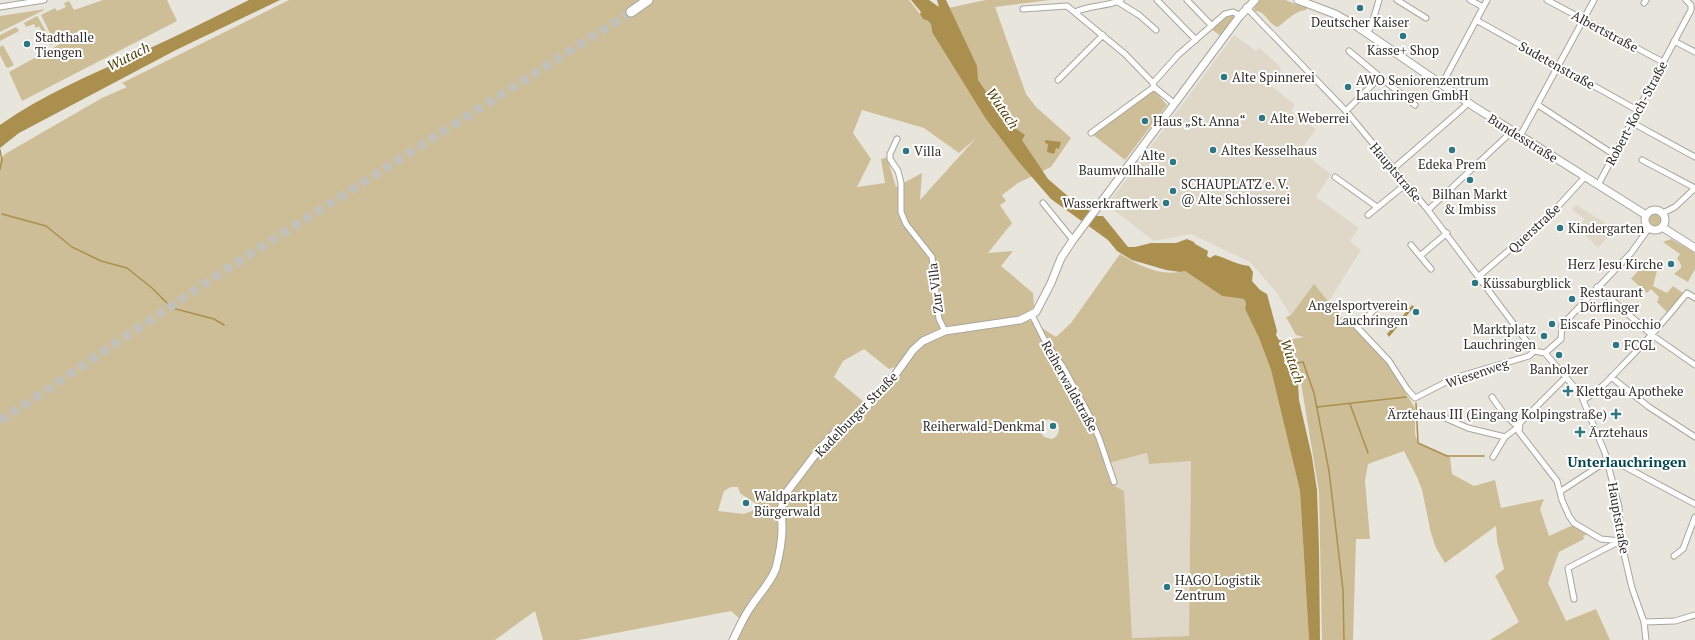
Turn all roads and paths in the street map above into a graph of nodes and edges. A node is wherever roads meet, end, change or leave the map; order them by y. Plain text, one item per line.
1 (44, 0) edge
2 (648, 0) edge
3 (1157, 0) edge
4 (1186, 0) edge
5 (1255, 0) edge
6 (1298, 0) edge
7 (1379, 0) edge
8 (1397, 0) edge
9 (1470, 0) edge
10 (1487, 0) edge
11 (1547, 0) edge
12 (1594, 0) edge
13 (1686, 0) edge
14 (1120, 1) edge
15 (1247, 5) edge
16 (0, 7) edge
17 (1483, 7) junction
18 (1023, 9) dead end
19 (631, 12) tunnel mouth
20 (1075, 12) junction
21 (1241, 16) junction
22 (1426, 18) dead end
23 (1584, 19) junction
24 (1476, 20) junction
25 (1212, 26) junction
26 (1156, 30) dead end
27 (1367, 33) junction
28 (1103, 35) junction
29 (1196, 40) junction
30 (1674, 40) junction
31 (1349, 51) dead end
32 (1695, 52) edge
33 (1663, 62) junction
34 (1559, 66) junction
35 (1380, 77) junction
36 (1058, 80) dead end
37 (1442, 84) junction
38 (1154, 85) junction
39 (1468, 102) junction
40 (1175, 104) junction
41 (1415, 105) dead end
42 (1538, 105) junction
43 (1637, 110) junction
44 (1346, 111) junction
45 (1631, 122) junction
46 (1511, 130) junction
47 (1091, 133) dead end
48 (1520, 136) junction
49 (897, 139) dead end
50 (1613, 154) junction
51 (1695, 157) edge
52 (1642, 160) dead end
53 (1393, 169) junction
54 (1335, 177) dead end
55 (1585, 177) junction
56 (1406, 184) junction
57 (1598, 185) junction
58 (1695, 188) edge
59 (1042, 203) dead end
60 (1377, 207) junction
61 (1428, 210) junction
62 (1663, 213) junction
63 (1646, 214) junction
64 (1368, 215) dead end
65 (1662, 227) junction
66 (1649, 228) junction
67 (1447, 233) junction
68 (1073, 240) junction
69 (1411, 245) dead end
70 (1695, 248) edge
71 (1420, 256) junction
72 (1431, 269) dead end
73 (1479, 276) junction
74 (1597, 287) junction
75 (1695, 298) edge
76 (1377, 307) dead end
77 (1032, 314) junction
78 (945, 331) junction
79 (1652, 335) junction
80 (1534, 351) junction
81 (1545, 353) junction
82 (1695, 364) edge
83 (1566, 377) junction
84 (1611, 377) junction
85 (1492, 397) dead end
86 (1582, 400) junction
87 (1445, 418) dead end
88 (1518, 427) junction
89 (1505, 437) junction
90 (1695, 437) edge
91 (1493, 457) dead end
92 (1608, 462) junction
93 (1114, 482) dead end
94 (1561, 491) junction
95 (1695, 504) edge
96 (1695, 517) edge
97 (1621, 541) junction
98 (1674, 556) dead end
99 (1574, 600) dead end
100 (1695, 615) edge
101 (1644, 622) junction
102 (733, 640) edge
103 (1646, 640) edge

1 - 16 street
2 - 19 highway
3 - 29 street
4 - 25 street
5 - 15 main road
6 - 27 main road, Bundesstraße
7 - 27 street
8 - 22 street
9 - 17 street
10 - 17 street
11 - 23 street, Albertstraße
12 - 23 street
13 - 30 street, Robert-Koch-Straße
14 - 20 street
14 - 26 street
15 - 21 main road
15 - 44 street, Hauptstraße
17 - 24 street
18 - 20 street
20 - 28 street
21 - 25 street
21 - 40 main road
23 - 33 street, Albertstraße
23 - 34 street
24 - 34 street, Sudetenstraße
24 - 37 street
25 - 29 street
27 - 37 main road, Bundesstraße
28 - 36 street
28 - 38 street
29 - 38 street
30 - 32 street
30 - 33 street, Robert-Koch-Straße
31 - 35 street
33 - 43 street, Robert-Koch-Straße
34 - 42 street
34 - 43 street, Sudetenstraße
35 - 41 street
35 - 44 street
37 - 39 main road, Bundesstraße
38 - 40 street
38 - 47 street
39 - 46 main road, Bundesstraße
39 - 53 street
40 - 68 main road
42 - 48 street
42 - 50 street
43 - 45 street, Robert-Koch-Straße
44 - 53 street, Hauptstraße
45 - 50 street, Robert-Koch-Straße
45 - 51 street
46 - 48 main road, Bundesstraße
46 - 61 street
48 - 55 main road, Bundesstraße
49 - 78 street, Zur Villa
50 - 57 street, Robert-Koch-Straße
52 - 58 street
53 - 56 street, Hauptstraße
54 - 60 street
55 - 57 main road, Bundesstraße
55 - 73 street, Querstraße
56 - 60 street
56 - 61 street, Hauptstraße
57 - 63 main road, Bundesstraße
58 - 62 street
59 - 68 street
60 - 64 street
61 - 67 street, Hauptstraße
62 - 63 main road
62 - 65 main road
63 - 66 main road
65 - 66 main road
65 - 70 main road
66 - 74 street
67 - 71 street
67 - 73 street, Hauptstraße
68 - 77 main road
69 - 71 street
71 - 72 street
73 - 80 street, Hauptstraße
74 - 79 street
74 - 81 street
75 - 79 street
76 - 80 street, Wiesenweg
77 - 78 main road, Kadelburger Straße
77 - 93 street, Reiherwaldstraße
78 - 102 main road, Kadelburger Straße
79 - 82 street
79 - 84 street
80 - 81 street
81 - 83 street, Hauptstraße
83 - 86 street, Hauptstraße
83 - 88 street
84 - 86 street
84 - 90 street
85 - 88 street
86 - 92 street, Hauptstraße
87 - 89 street
88 - 89 street
88 - 94 street
89 - 91 street
92 - 94 street
92 - 95 street
92 - 97 street, Hauptstraße
94 - 97 street
96 - 98 street
97 - 99 street
97 - 101 street, Hauptstraße
100 - 101 street
101 - 103 street, Hauptstraße

